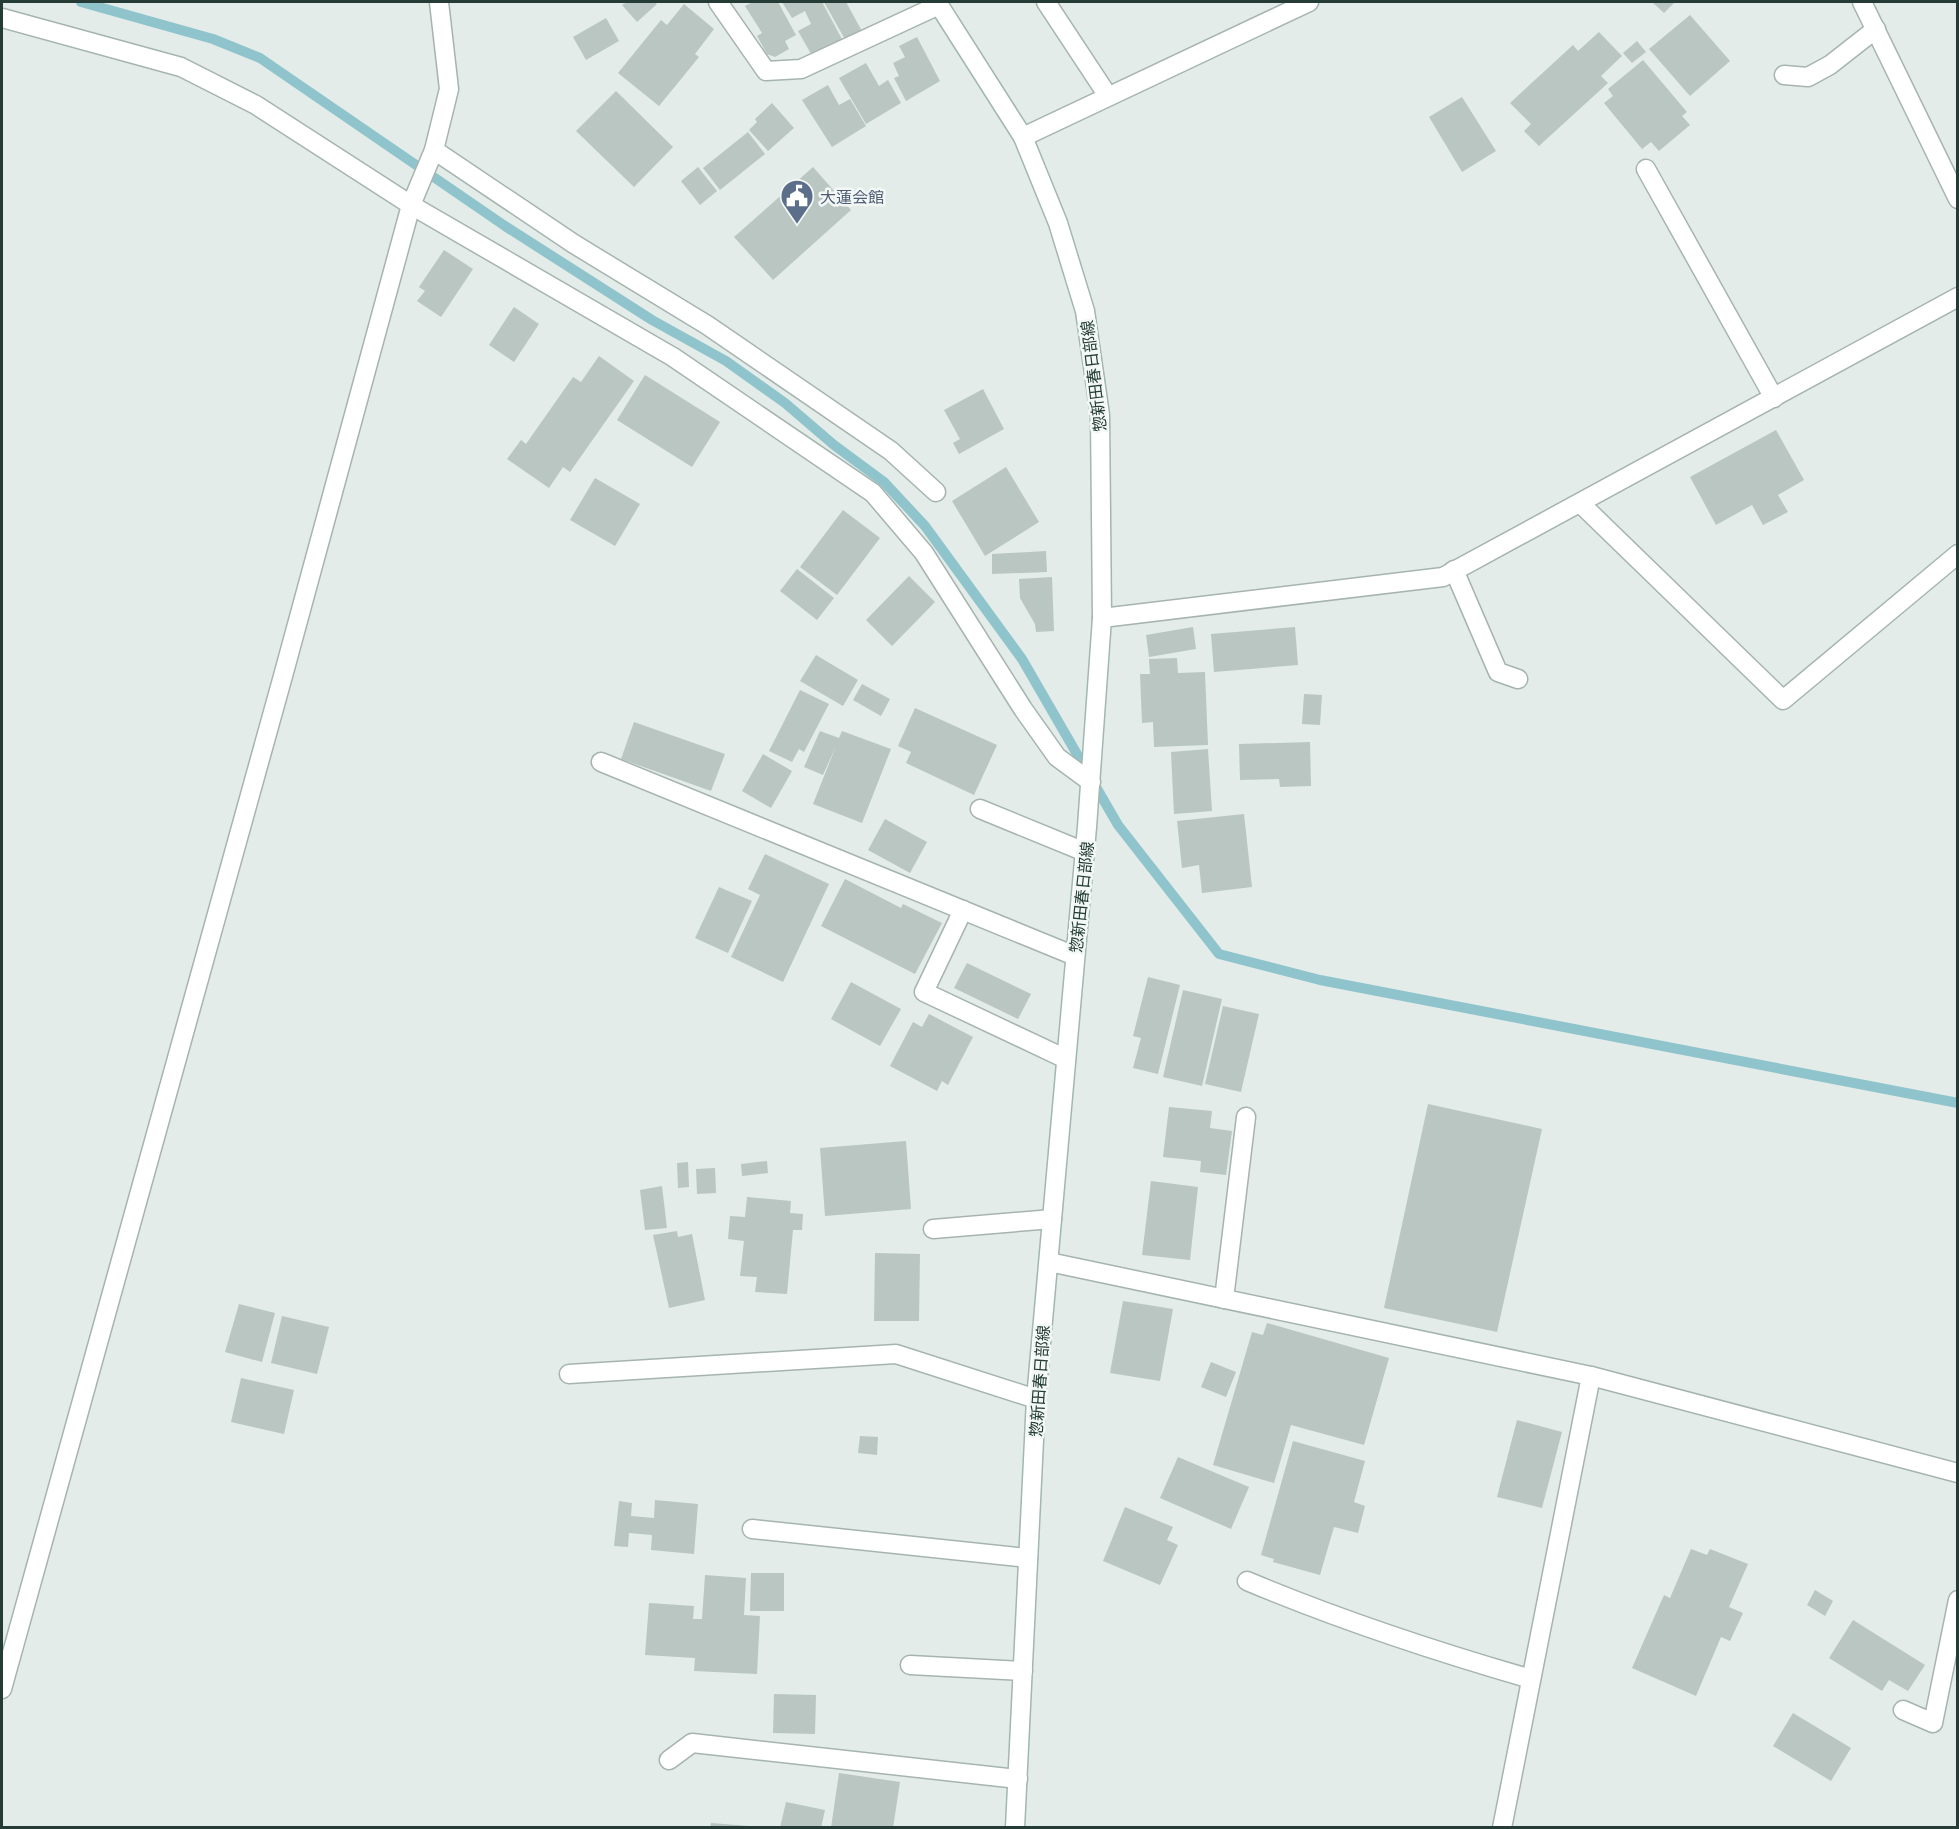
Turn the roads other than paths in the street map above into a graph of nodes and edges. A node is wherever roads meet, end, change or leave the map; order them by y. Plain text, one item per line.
1 (440, 2) edge
2 (718, 2) edge
3 (1046, 2) edge
4 (1309, 2) edge
5 (1862, 2) edge
6 (938, 3) edge
7 (2, 18) edge
8 (1876, 29) junction
9 (1784, 75) dead end
10 (1108, 96) junction
11 (1023, 137) junction
12 (434, 150) junction
13 (1646, 169) dead end
14 (1958, 199) edge
15 (411, 206) junction
16 (1958, 297) edge
17 (1774, 398) junction
18 (936, 492) dead end
19 (1580, 503) junction
20 (1958, 554) edge
21 (1454, 570) junction
22 (1102, 618) junction
23 (1518, 679) dead end
24 (601, 762) dead end
25 (1090, 782) junction
26 (980, 809) dead end
27 (1085, 852) junction
28 (963, 910) junction
29 (1075, 956) junction
30 (1066, 1059) junction
31 (1246, 1117) dead end
32 (1052, 1219) junction
33 (933, 1229) dead end
34 (1049, 1262) junction
35 (1224, 1299) junction
36 (569, 1374) dead end
37 (1591, 1376) junction
38 (1036, 1399) junction
39 (1958, 1473) edge
40 (752, 1529) dead end
41 (1028, 1558) junction
42 (1247, 1581) dead end
43 (1958, 1600) edge
44 (910, 1665) dead end
45 (1023, 1671) junction
46 (1531, 1679) junction
47 (2, 1689) edge
48 (1903, 1710) dead end
49 (669, 1760) dead end
50 (1018, 1779) junction
51 (1015, 1827) edge
52 (1502, 1827) edge

1 - 12 street
2 - 6 street
3 - 10 street
4 - 10 street
5 - 8 street
6 - 11 street, 惣新田春日部線
7 - 15 street
8 - 9 street
8 - 14 street
10 - 11 street
11 - 22 street, 惣新田春日部線
12 - 15 street
12 - 18 street
13 - 17 street
15 - 25 street
15 - 47 street
16 - 17 street
17 - 19 street
19 - 20 street
19 - 21 street
21 - 22 street
21 - 23 street
22 - 25 street, 惣新田春日部線
24 - 28 street
25 - 27 street, 惣新田春日部線
26 - 27 street
27 - 29 street, 惣新田春日部線
28 - 29 street
28 - 30 street
29 - 30 street, 惣新田春日部線
30 - 32 street, 惣新田春日部線
31 - 35 street
32 - 33 street
32 - 34 street, 惣新田春日部線
34 - 35 street
34 - 38 street, 惣新田春日部線
35 - 37 street
36 - 38 street
37 - 39 street
37 - 46 street
38 - 41 street, 惣新田春日部線
40 - 41 street
41 - 45 street, 惣新田春日部線
42 - 46 street
43 - 48 street
44 - 45 street
45 - 50 street, 惣新田春日部線
46 - 52 street
49 - 50 street
50 - 51 street, 惣新田春日部線

